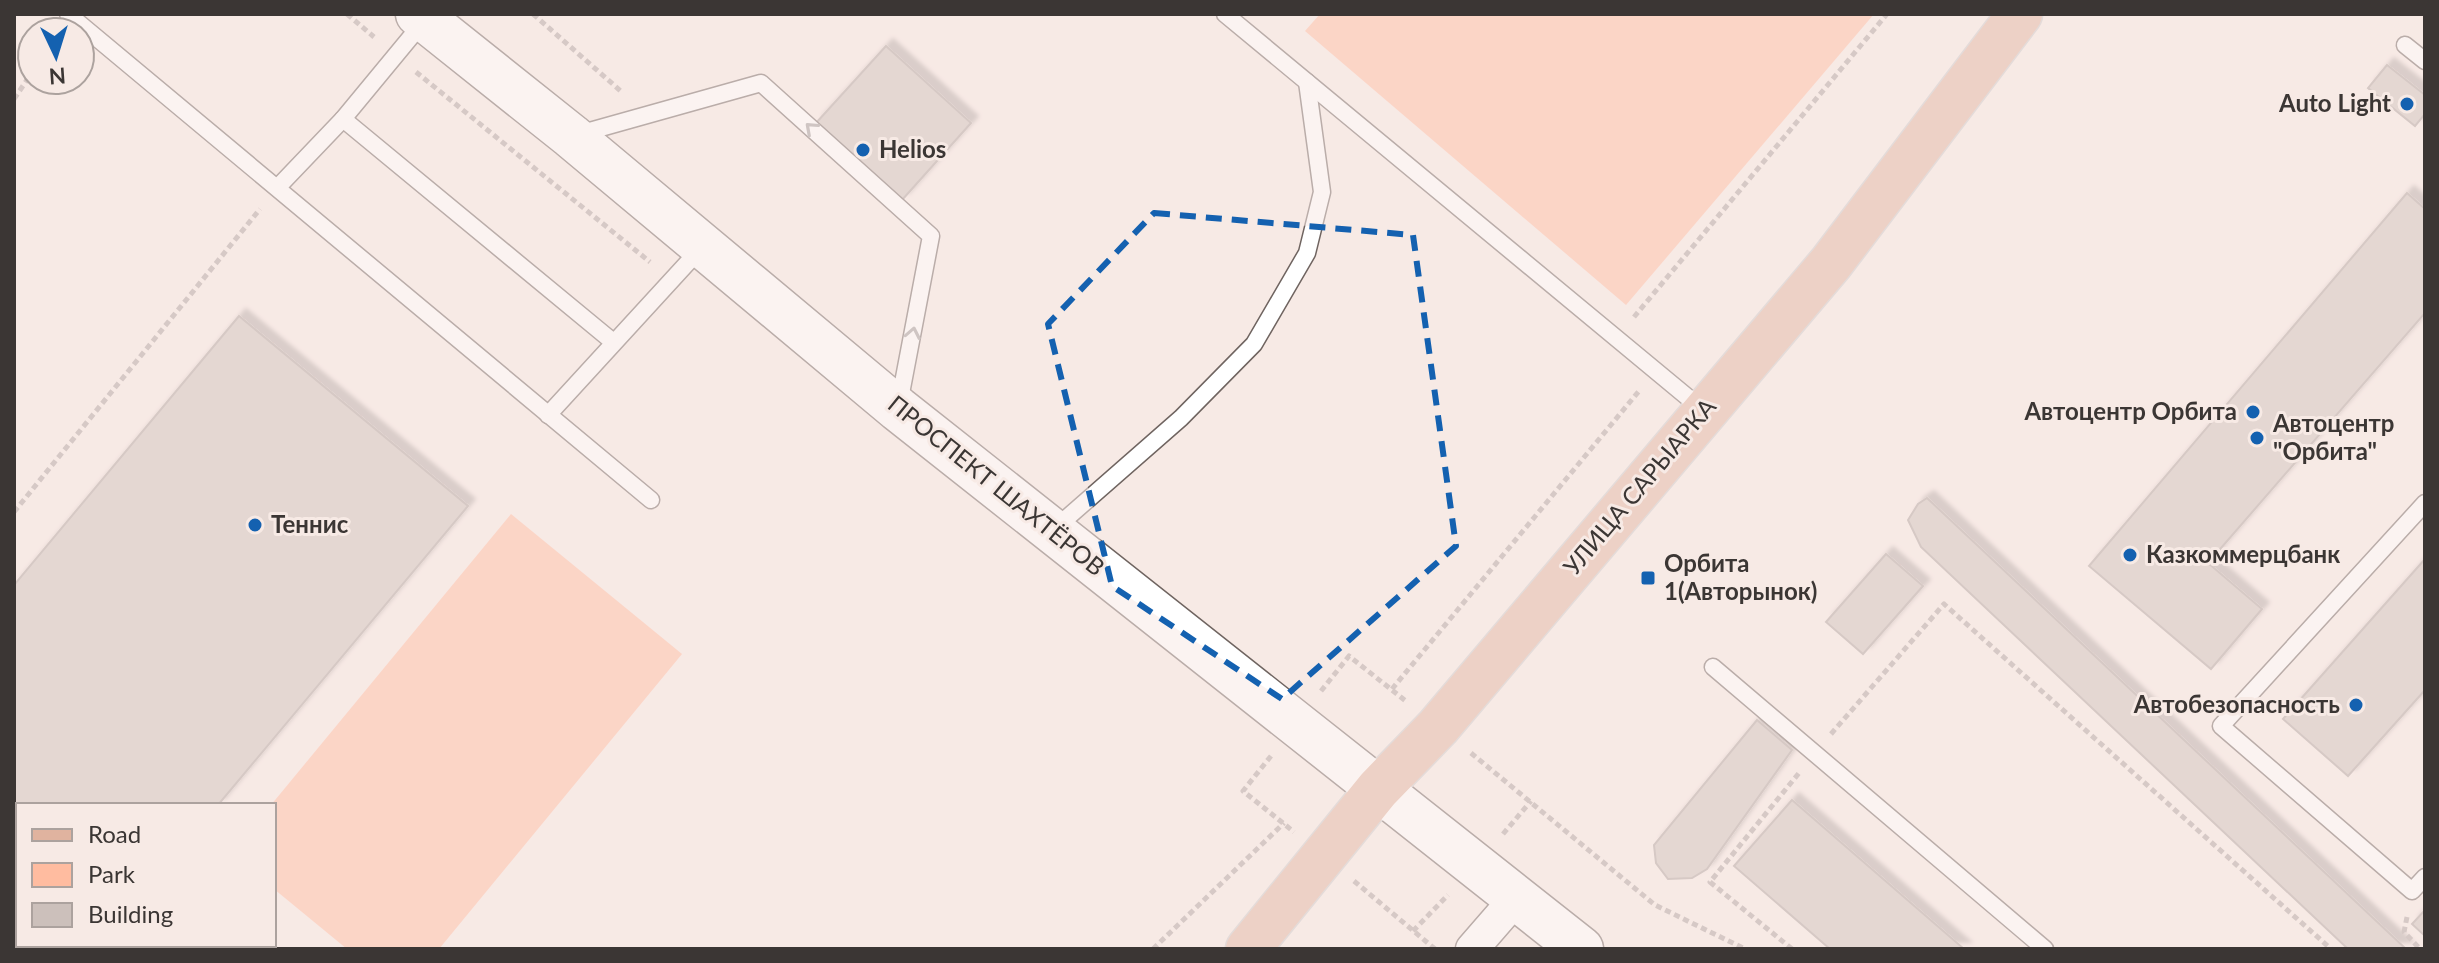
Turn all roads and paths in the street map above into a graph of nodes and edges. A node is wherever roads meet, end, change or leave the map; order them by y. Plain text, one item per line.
1 (68, 14) edge
2 (533, 14) edge
3 (1225, 14) edge
4 (1887, 14) edge
5 (2020, 14) edge
6 (421, 17) edge
7 (2405, 45) dead end
8 (2425, 61) edge
9 (1307, 82) junction
10 (648, 115) junction
11 (343, 119) junction
12 (571, 136) junction
13 (278, 187) junction
14 (703, 246) junction
15 (1618, 336) junction
16 (612, 341) junction
17 (1656, 370) junction
18 (898, 409) junction
19 (1703, 410) junction
20 (548, 415) junction
21 (651, 500) dead end
22 (2425, 503) edge
23 (14, 512) edge
24 (1051, 531) junction
25 (1713, 667) dead end
26 (1392, 689) dead end
27 (1815, 753) junction
28 (1378, 789) junction
29 (1284, 823) dead end
30 (2425, 877) edge
31 (2412, 891) junction
32 (1518, 896) junction
33 (1153, 949) edge
34 (1248, 949) edge
35 (1472, 949) edge
36 (1581, 949) edge
37 (1792, 949) edge
38 (2045, 949) edge
39 (2331, 949) edge
40 (2420, 949) edge

1 - 13 lane
2 - 10 path
3 - 9 lane
4 - 15 path
5 - 19 main road, УЛИЦА САРЫАРКА
6 - 11 lane
6 - 12 main road, ПРОСПЕКТ ШАХТЁРОВ
7 - 8 lane
9 - 15 lane
9 - 24 lane
10 - 12 lane
18 -> 10 lane
11 - 13 lane
11 - 16 lane
12 - 14 main road, ПРОСПЕКТ ШАХТЁРОВ
13 - 20 lane
13 - 23 path
14 - 16 lane
14 - 18 main road, ПРОСПЕКТ ШАХТЁРОВ
15 - 17 lane
16 - 20 lane
17 - 19 lane
17 - 26 path
18 - 24 main road, ПРОСПЕКТ ШАХТЁРОВ
19 - 28 main road, УЛИЦА САРЫАРКА
20 - 21 lane
22 - 31 lane
24 - 28 main road, ПРОСПЕКТ ШАХТЁРОВ
25 - 27 lane
27 - 37 path
27 - 38 lane
27 - 39 path
28 - 32 main road, ПРОСПЕКТ ШАХТЁРОВ
28 - 34 main road, УЛИЦА САРЫАРКА
29 - 33 path
30 - 31 lane
31 - 40 path
32 - 35 street
32 - 36 main road, ПРОСПЕКТ ШАХТЁРОВ

